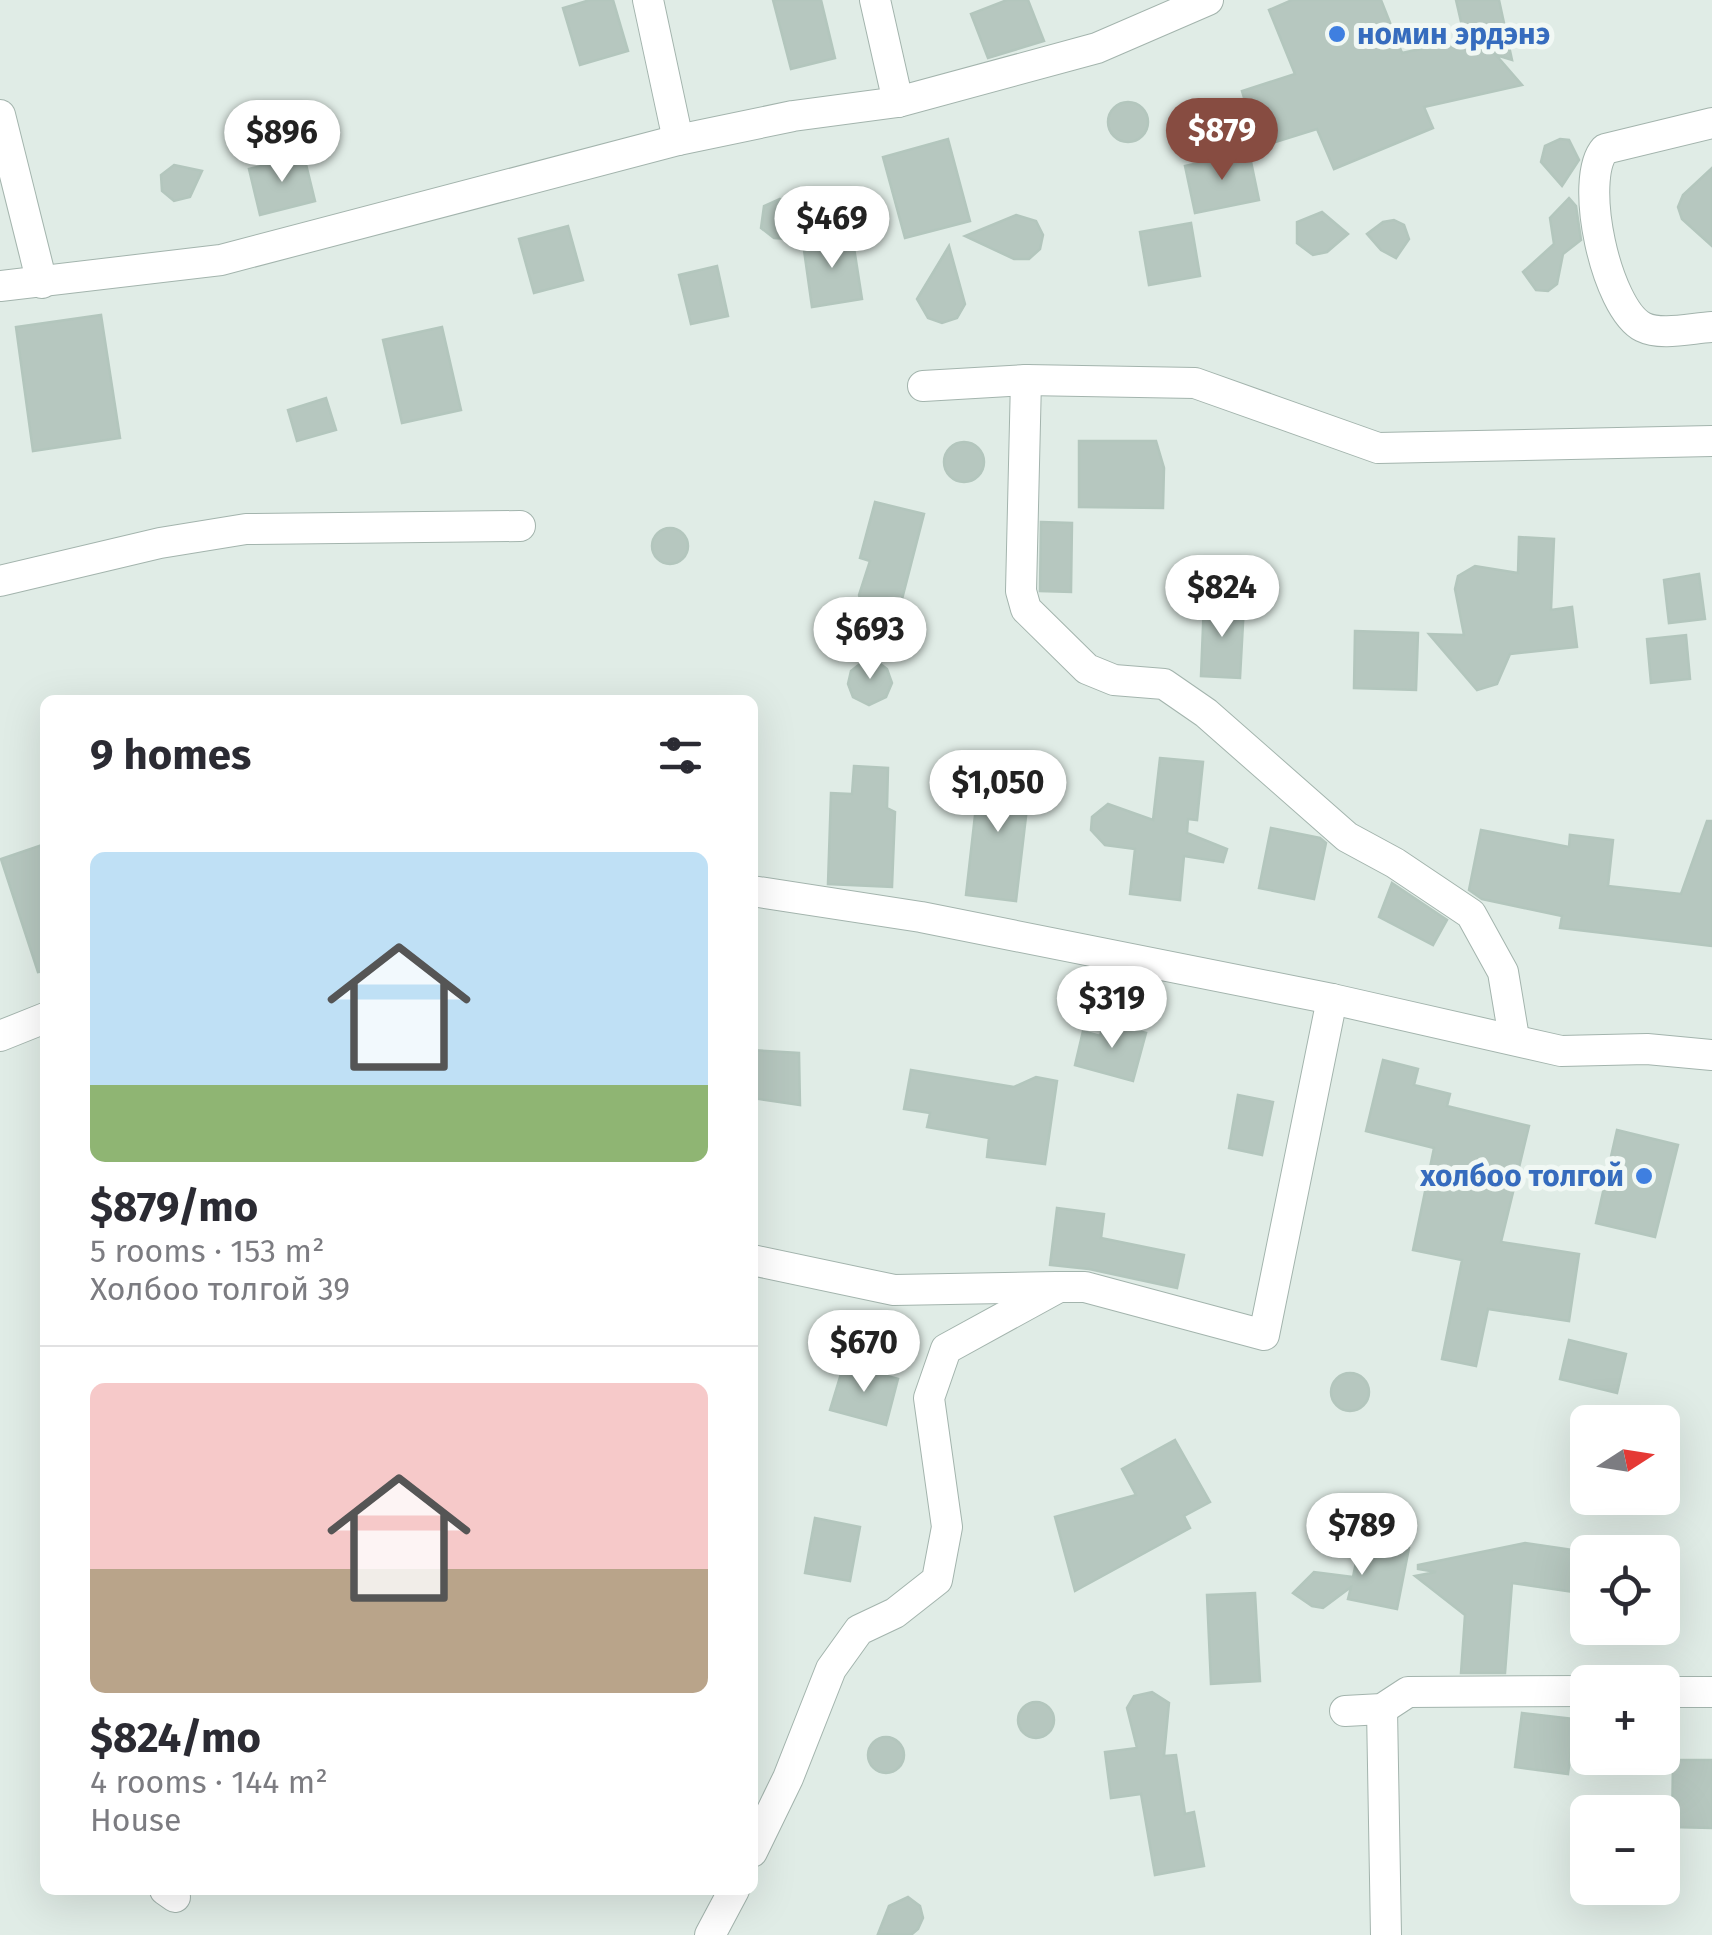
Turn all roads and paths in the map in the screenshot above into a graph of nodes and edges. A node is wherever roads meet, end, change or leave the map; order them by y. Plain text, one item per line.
1 (648, 0) edge
2 (875, 0) edge
3 (1208, 0) edge
4 (898, 102) junction
5 (0, 115) edge
6 (1712, 123) edge
7 (678, 140) junction
8 (42, 283) junction
9 (0, 286) edge
10 (1712, 327) edge
11 (1026, 380) junction
12 (923, 386) dead end
13 (1712, 441) edge
14 (520, 526) dead end
15 (0, 580) edge
16 (758, 892) edge
17 (1332, 999) junction
18 (40, 1020) edge
19 (0, 1036) edge
20 (1514, 1038) junction
21 (1712, 1055) edge
22 (758, 1261) edge
23 (1059, 1287) junction
24 (1570, 1692) edge
25 (1680, 1692) edge
26 (1712, 1692) edge
27 (1382, 1709) junction
28 (1345, 1711) dead end
29 (758, 1840) edge
30 (731, 1895) edge
31 (710, 1935) edge
32 (1386, 1935) edge

1 - 7 street
2 - 4 street
3 - 4 street
4 - 7 street
5 - 8 street
6 - 10 street
7 - 8 street
8 - 9 street
11 - 12 street
11 - 13 street
11 - 20 street
14 - 15 street
16 - 17 street
17 - 20 street
17 - 23 street
18 - 19 street
20 - 21 street
22 - 23 street
23 - 29 street
24 - 27 street
25 - 26 street
27 - 28 street
27 - 32 street
30 - 31 street

